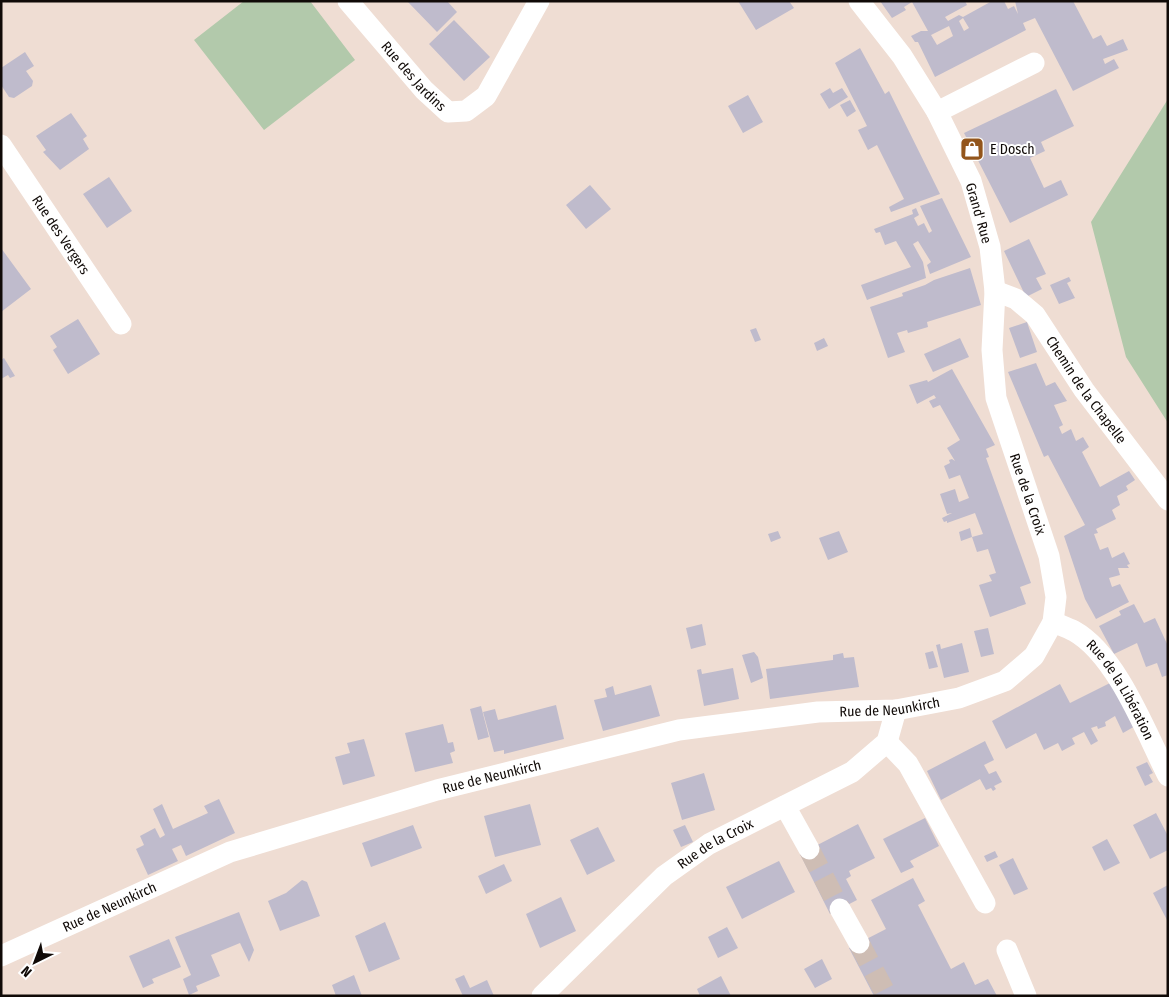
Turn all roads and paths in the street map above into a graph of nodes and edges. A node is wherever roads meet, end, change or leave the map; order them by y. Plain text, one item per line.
1 (348, 1) edge
2 (539, 1) edge
3 (859, 1) edge
4 (1034, 63) dead end
5 (937, 112) junction
6 (1, 145) edge
7 (994, 291) junction
8 (121, 324) dead end
9 (1168, 500) edge
10 (1053, 622) junction
11 (1005, 680) joint
12 (896, 710) junction
13 (887, 742) junction
14 (1168, 776) edge
15 (785, 806) junction
16 (809, 849) tunnel mouth
17 (985, 903) dead end
18 (840, 909) tunnel mouth
19 (859, 943) tunnel mouth
20 (1007, 950) dead end
21 (1, 956) edge
22 (542, 996) edge
23 (1026, 996) edge

1 - 2 street, Rue des Jardins
3 - 5 street, Grand' Rue
4 - 5 street
5 - 7 street, Grand' Rue
6 - 8 street, Rue des Vergers
7 - 9 street, Chemin de la Chapelle
7 - 10 street, Rue de la Croix
10 - 11 street, Rue de la Croix
10 - 14 street, Rue de la Libération
11 - 12 street, Rue de Neunkirch
12 - 13 street
12 - 21 street, Rue de Neunkirch
13 - 15 street, Rue de la Croix
13 - 17 street
15 - 16 street
15 - 22 street, Rue de la Croix
18 - 19 street
20 - 23 street

